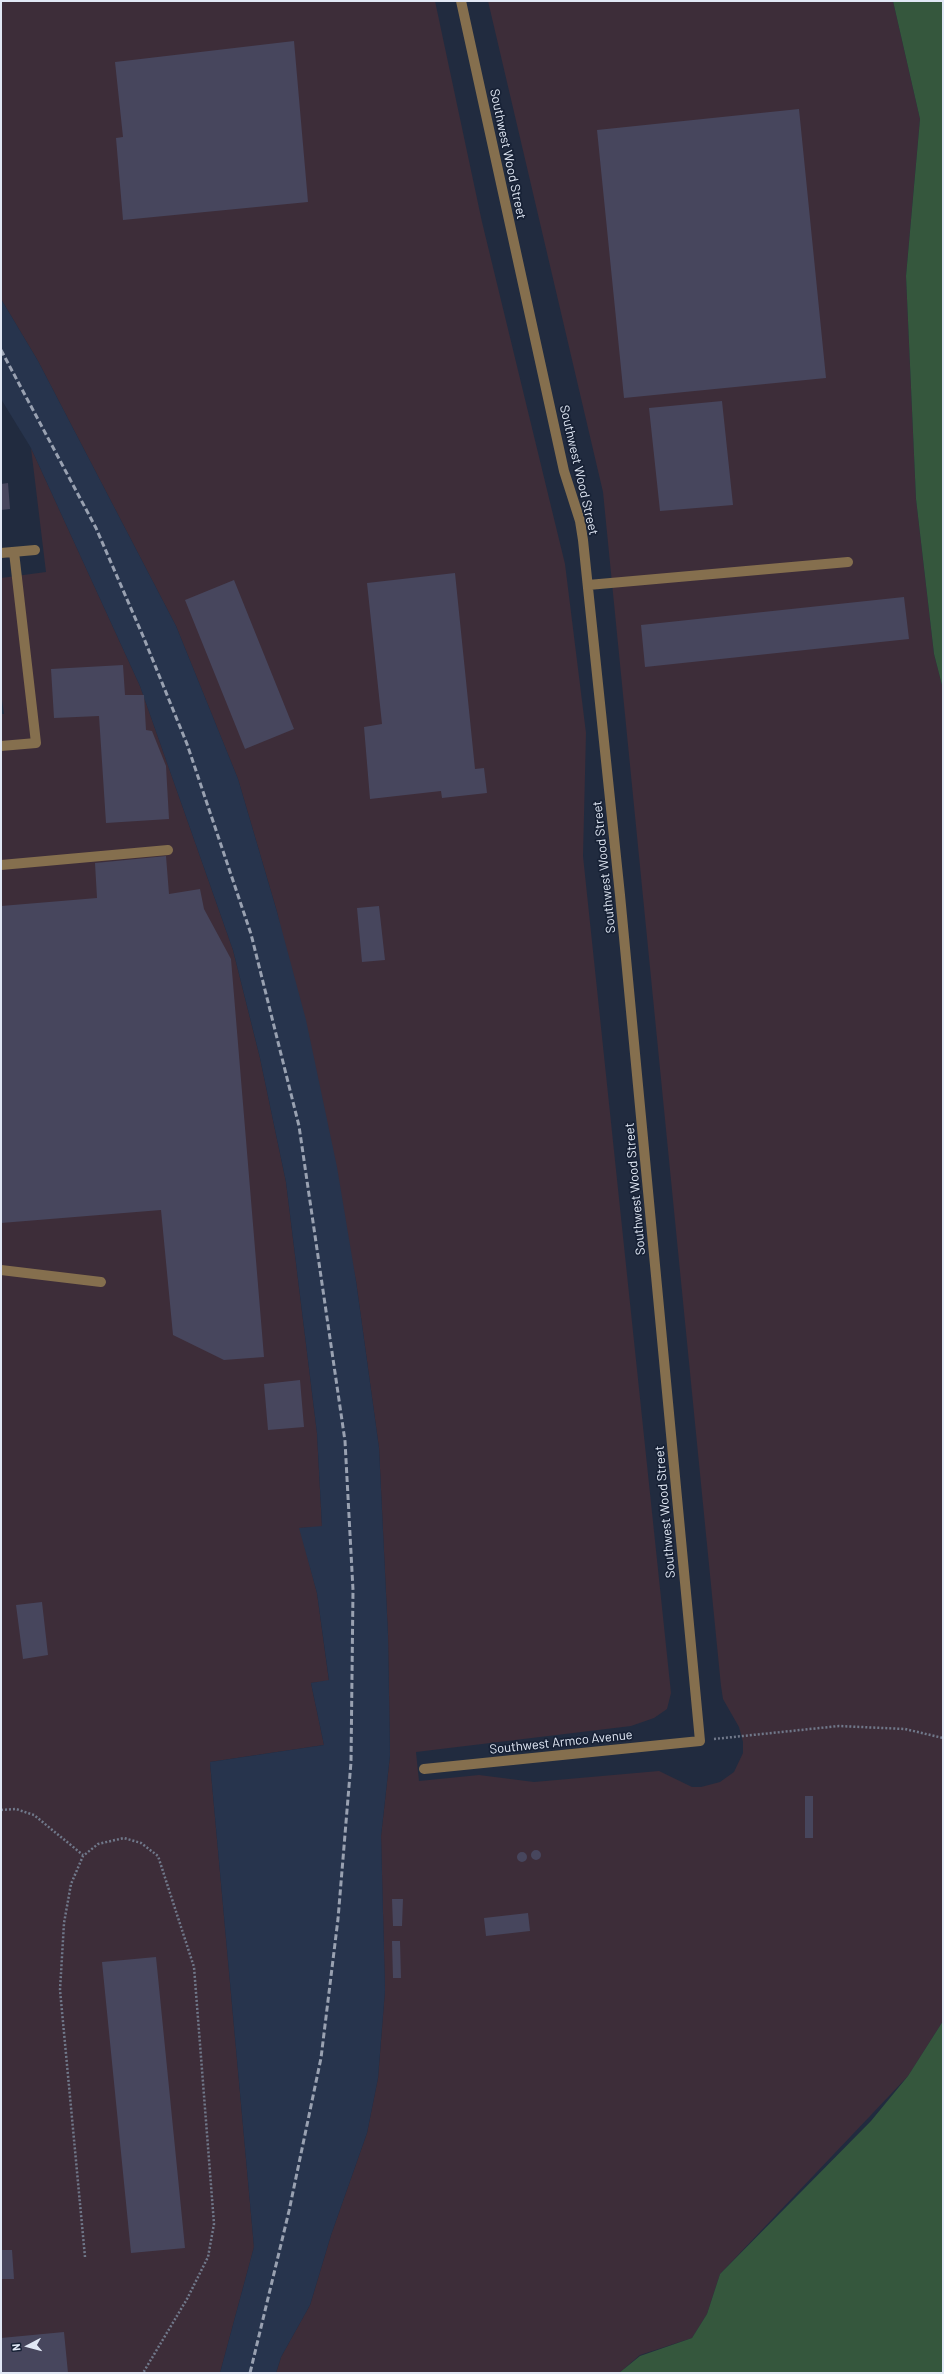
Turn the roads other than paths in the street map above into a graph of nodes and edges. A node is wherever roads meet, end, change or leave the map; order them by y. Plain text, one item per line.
1 (461, 1) edge
2 (35, 550) dead end
3 (14, 552) junction
4 (1, 553) edge
5 (848, 562) dead end
6 (588, 585) junction
7 (1, 746) edge
8 (168, 850) dead end
9 (1, 865) edge
10 (1, 1270) edge
11 (101, 1282) dead end
12 (700, 1741) joint
13 (424, 1769) dead end

1 - 6 street, Southwest Wood Street
2 - 3 street
3 - 4 street
3 - 7 street
5 - 6 street
6 - 12 street, Southwest Wood Street
8 - 9 street
10 - 11 street
12 - 13 street, Southwest Armco Avenue

